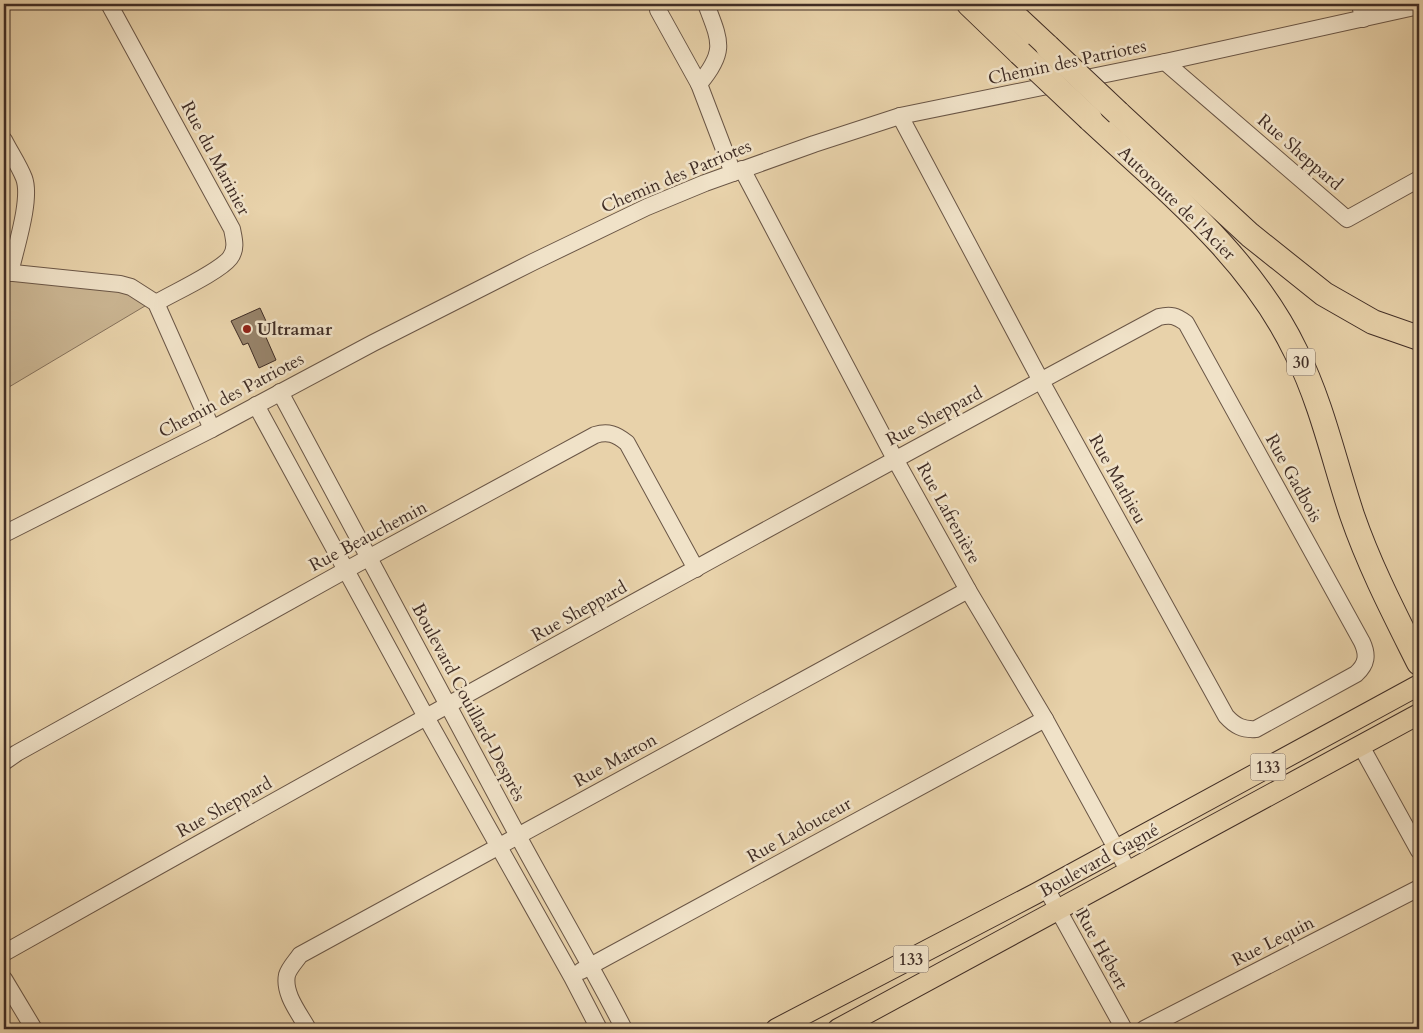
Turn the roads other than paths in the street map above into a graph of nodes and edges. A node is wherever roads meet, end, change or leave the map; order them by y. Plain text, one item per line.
1 (109, 4) edge
2 (658, 4) edge
3 (706, 4) edge
4 (969, 4) edge
5 (1002, 4) edge
6 (1419, 6) edge
7 (1361, 11) edge
8 (1165, 62) junction
9 (698, 84) junction
10 (900, 116) junction
11 (4, 140) edge
12 (9, 162) edge
13 (738, 171) junction
14 (1419, 179) edge
15 (7, 272) edge
16 (156, 303) junction
17 (1177, 316) joint
18 (1419, 338) edge
19 (1041, 381) junction
20 (280, 392) junction
21 (256, 405) junction
22 (212, 429) junction
23 (896, 459) junction
24 (4, 534) edge
25 (368, 558) junction
26 (696, 569) junction
27 (346, 570) junction
28 (968, 590) junction
29 (1419, 663) edge
30 (1364, 664) joint
31 (1419, 684) edge
32 (448, 705) junction
33 (1419, 714) edge
34 (426, 717) junction
35 (1045, 718) junction
36 (1361, 746) junction
37 (4, 762) edge
38 (518, 836) junction
39 (499, 846) junction
40 (1117, 850) junction
41 (1419, 851) edge
42 (1129, 872) junction
43 (1046, 888) junction
44 (1419, 888) edge
45 (1058, 910) junction
46 (4, 952) edge
47 (591, 966) junction
48 (572, 977) junction
49 (4, 978) edge
50 (34, 1029) edge
51 (308, 1029) edge
52 (599, 1029) edge
53 (624, 1029) edge
54 (776, 1029) edge
55 (838, 1029) edge
56 (1124, 1029) edge
57 (1144, 1029) edge

1 - 16 street, Rue du Marinier
2 - 9 street, Rue Lafrenière
3 - 9 street
4 - 29 highway, Autoroute de l'Acier / 30, bridge
5 - 18 highway, Autoroute de l'Acier, bridge
6 - 7 street, Chemin des Patriotes
7 - 8 street, Chemin des Patriotes
8 - 10 street, Chemin des Patriotes
8 - 14 street, Rue Sheppard
9 - 13 street, Rue Lafrenière
10 - 13 street, Chemin des Patriotes
10 - 19 street, Rue Mathieu
11 - 12 street
12 - 15 street
13 - 20 street, Chemin des Patriotes
13 - 23 street, Rue Lafrenière
15 - 16 street
16 - 22 street
17 - 19 street, Rue Sheppard
17 - 30 street, Rue Gadbois
19 - 23 street, Rue Sheppard
19 - 30 street, Rue Mathieu
20 - 21 street, Chemin des Patriotes
20 - 25 street, Boulevard Couillard-Desprès
21 - 22 street, Chemin des Patriotes
21 - 27 street
22 - 24 street, Chemin des Patriotes
23 - 26 street, Rue Sheppard
23 - 28 street, Rue Lafrenière
25 - 26 street, Rue Beauchemin
25 - 27 street, Rue Beauchemin
25 - 32 street, Boulevard Couillard-Desprès
26 - 32 street, Rue Sheppard
27 - 34 street
27 - 37 street, Rue Beauchemin
28 - 35 street, Rue Lafrenière
28 - 38 street, Rue Matton
31 - 40 main road, Boulevard Gagné / 133
32 - 34 street, Rue Sheppard
32 - 38 street, Boulevard Couillard-Desprès
33 - 36 main road, Boulevard Gagné / 133
34 - 39 street
34 - 46 street, Rue Sheppard
35 - 40 street, Rue Lafrenière
35 - 47 street, Rue Ladouceur
36 - 41 street
36 - 42 main road, Boulevard Gagné / 133
38 - 39 street, Rue Matton
38 - 47 street, Boulevard Couillard-Desprès
39 - 48 street
39 - 51 street, Rue Matton
40 - 42 street, Rue Lafrenière
40 - 43 main road, Boulevard Gagné / 133
42 - 45 main road, Boulevard Gagné / 133
43 - 45 street, Rue Hébert
43 - 54 main road, Boulevard Gagné / 133
44 - 57 street, Rue Lequin
45 - 55 main road, Boulevard Gagné / 133
45 - 56 street, Rue Hébert
47 - 48 street, Rue Ladouceur
47 - 53 street, Boulevard Couillard-Desprès
48 - 52 street
49 - 50 street

